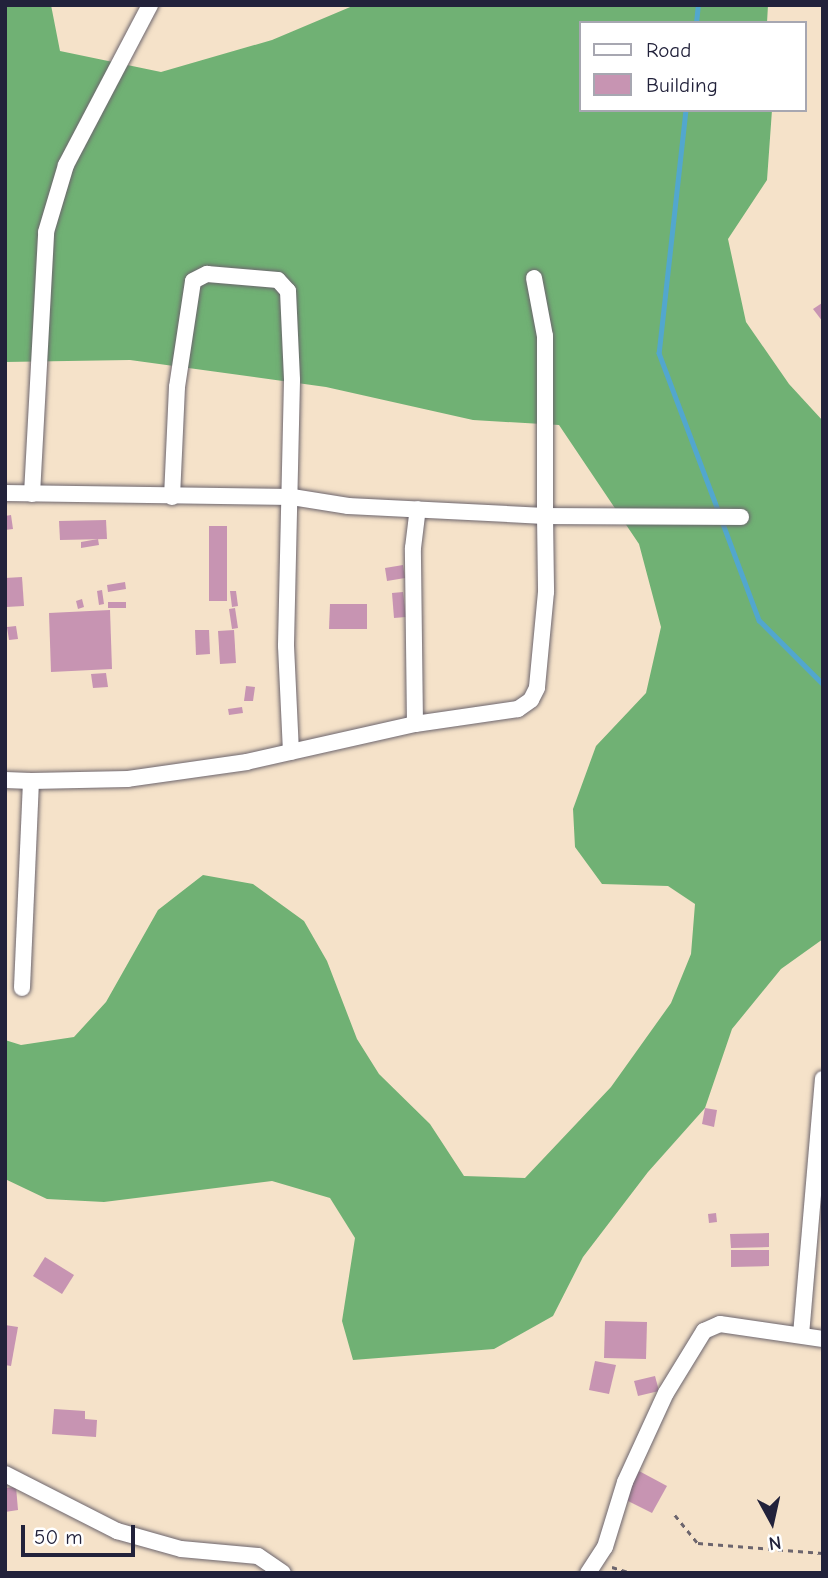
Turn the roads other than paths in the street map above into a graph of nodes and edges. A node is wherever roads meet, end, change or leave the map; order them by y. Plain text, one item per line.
1 (150, 5) edge
2 (534, 278) dead end
3 (5, 493) edge
4 (32, 494) junction
5 (172, 497) junction
6 (292, 497) junction
7 (418, 509) junction
8 (545, 516) junction
9 (741, 517) dead end
10 (415, 724) junction
11 (291, 752) junction
12 (5, 780) edge
13 (31, 781) junction
14 (22, 988) dead end
15 (823, 1079) edge
16 (801, 1335) junction
17 (823, 1339) edge
18 (5, 1474) edge
19 (593, 1567) edge
20 (283, 1573) edge

1 - 4 street
2 - 8 street
3 - 4 street
4 - 5 street
5 - 6 street
5 - 6 street
6 - 7 street
6 - 11 street
7 - 8 street
7 - 10 street
8 - 9 street
8 - 10 street
10 - 11 street
11 - 13 street
12 - 13 street
13 - 14 street
15 - 16 street
16 - 17 street
16 - 19 street
18 - 20 street

